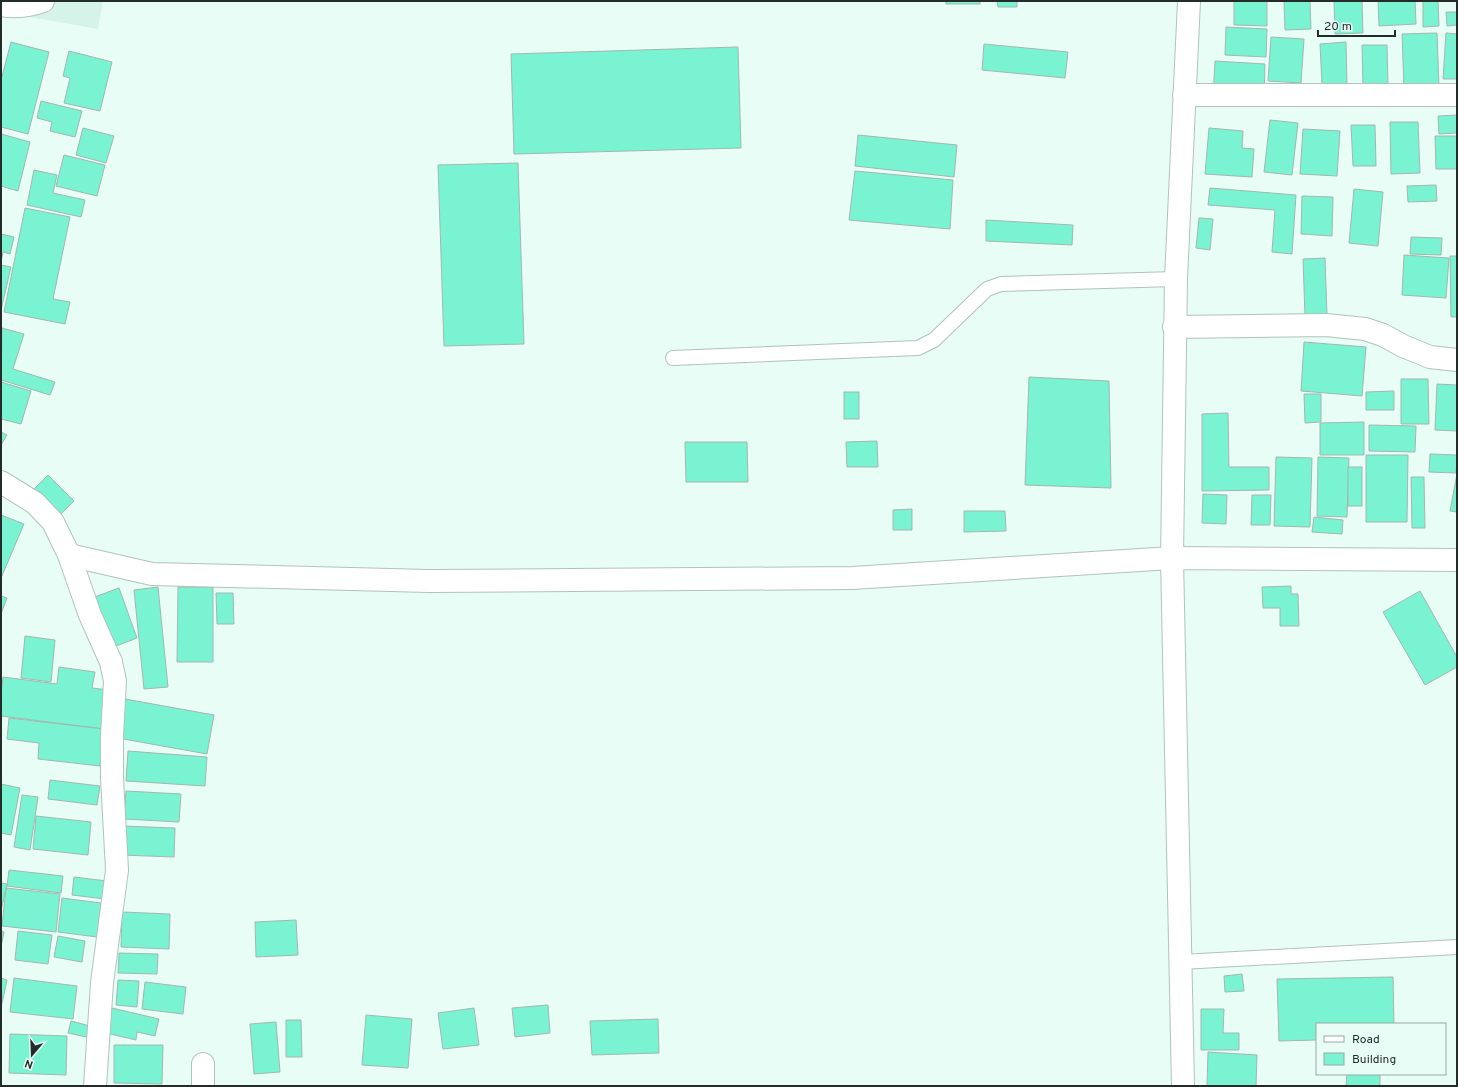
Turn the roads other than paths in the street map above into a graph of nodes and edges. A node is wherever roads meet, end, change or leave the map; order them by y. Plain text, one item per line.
1 (44, 1) edge
2 (1188, 1) edge
3 (1, 5) edge
4 (1184, 94) junction
5 (1457, 95) edge
6 (1176, 279) junction
7 (1174, 327) junction
8 (673, 358) dead end
9 (1457, 360) edge
10 (1, 482) edge
11 (69, 556) junction
12 (1172, 558) junction
13 (1457, 560) edge
14 (1457, 947) edge
15 (1181, 962) junction
16 (203, 1064) dead end
17 (95, 1086) edge
18 (203, 1086) edge
19 (1183, 1086) edge

1 - 3 street
2 - 4 street
4 - 5 street
4 - 6 street
6 - 7 street
6 - 8 lane
7 - 9 street
7 - 12 street
10 - 11 street
11 - 12 street
11 - 17 street
12 - 13 street
12 - 15 street
14 - 15 lane
15 - 19 street
16 - 18 street

